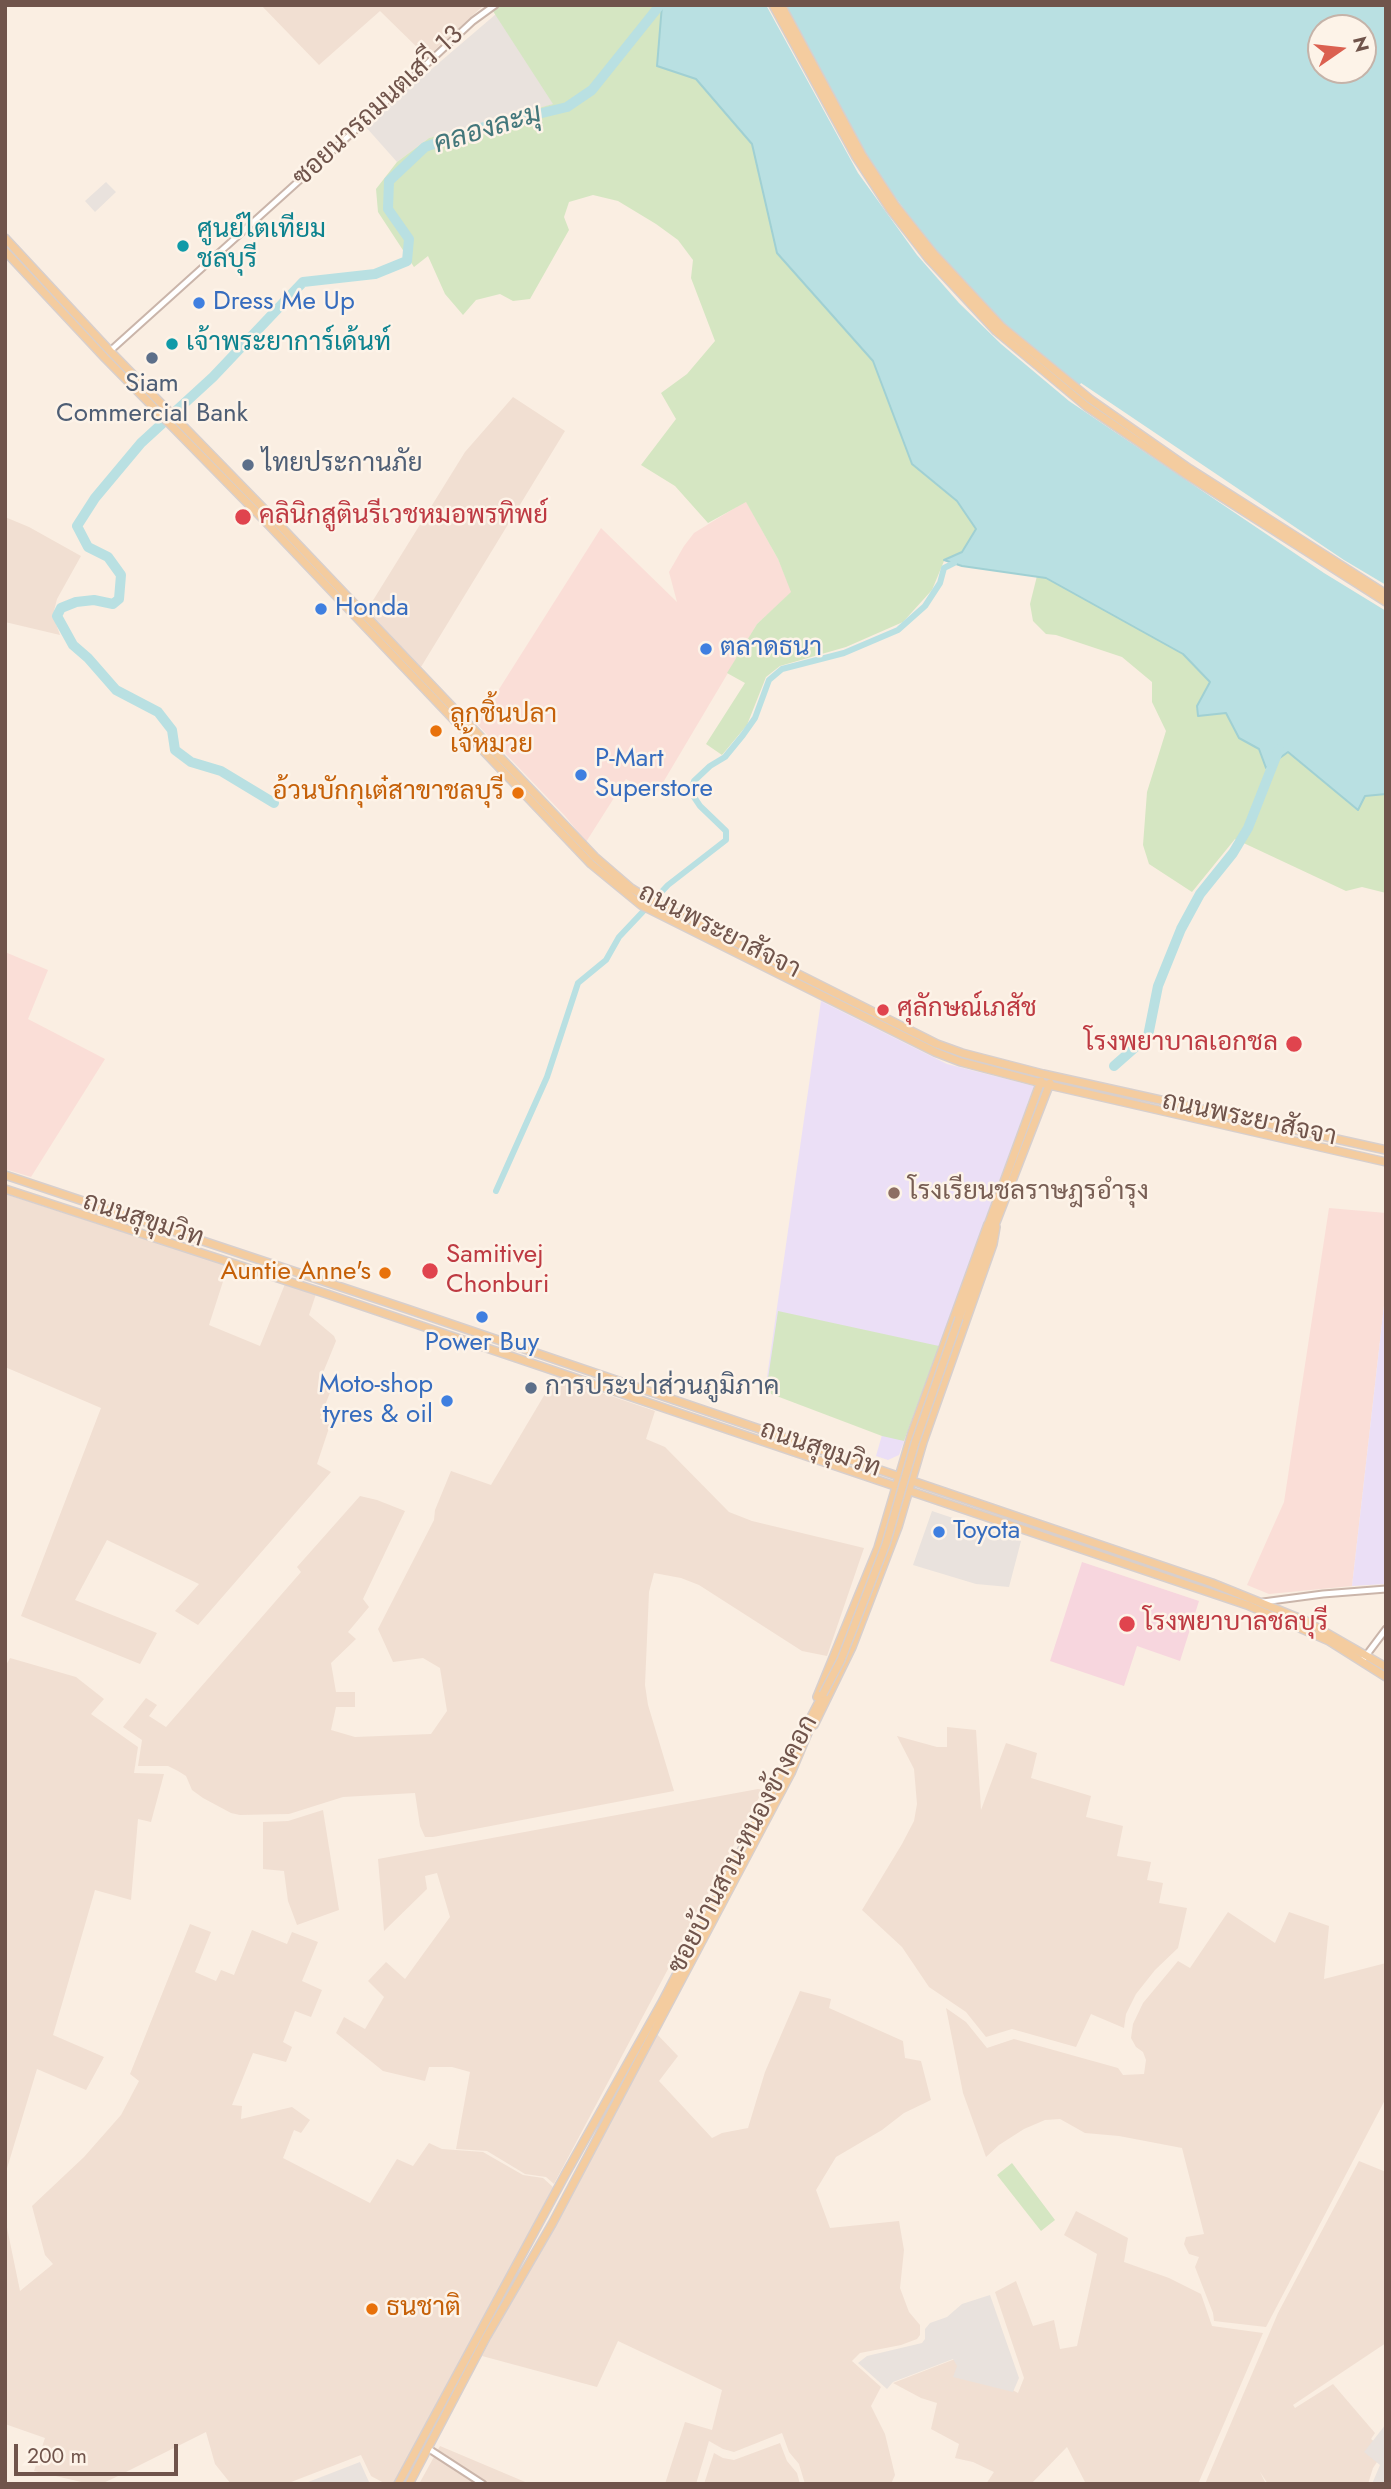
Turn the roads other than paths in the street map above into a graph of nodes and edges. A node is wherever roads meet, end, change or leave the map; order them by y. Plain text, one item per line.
1 (495, 5) edge
2 (773, 5) edge
3 (781, 5) edge
4 (5, 238) edge
5 (5, 251) edge
6 (110, 351) junction
7 (166, 414) junction
8 (280, 532) junction
9 (1386, 594) edge
10 (1386, 602) edge
11 (1043, 1074) junction
12 (1053, 1076) junction
13 (1040, 1083) junction
14 (1049, 1085) junction
15 (1160, 1100) junction
16 (1158, 1110) junction
17 (1248, 1119) junction
18 (1244, 1130) junction
19 (1324, 1136) junction
20 (1318, 1146) junction
21 (1386, 1150) edge
22 (1386, 1162) edge
23 (5, 1175) edge
24 (5, 1189) edge
25 (119, 1213) junction
26 (115, 1224) junction
27 (992, 1226) junction
28 (898, 1476) junction
29 (911, 1481) junction
30 (896, 1486) junction
31 (909, 1490) junction
32 (880, 1540) junction
33 (891, 1545) junction
34 (1386, 1589) edge
35 (1263, 1602) junction
36 (1386, 1629) edge
37 (1364, 1658) junction
38 (1386, 1667) edge
39 (1386, 1677) edge
40 (802, 1741) junction
41 (565, 2175) junction
42 (574, 2180) junction
43 (420, 2442) junction
44 (429, 2449) junction
45 (398, 2484) edge
46 (409, 2484) edge
47 (483, 2484) edge

1 - 6 street, ซอยนารถมนตเสวี 13
2 - 10 main road
3 - 9 main road
4 - 6 main road, ถนนพระยาสัจจา
5 - 7 main road, ถนนพระยาสัจจา
6 - 7 main road, ถนนพระยาสัจจา
7 - 8 main road, ถนนพระยาสัจจา
8 - 11 main road, ถนนพระยาสัจจา
8 - 13 main road, ถนนพระยาสัจจา
11 - 12 main road, ถนนพระยาสัจจา
11 - 13 main road
12 - 14 main road
12 - 15 main road, ถนนพระยาสัจจา
13 - 14 main road, ถนนพระยาสัจจา
13 - 27 main road
14 - 16 main road, ถนนพระยาสัจจา
14 - 27 main road
15 - 16 main road
15 - 17 main road, ถนนพระยาสัจจา
16 - 18 main road, ถนนพระยาสัจจา
17 - 18 main road
17 - 19 main road, ถนนพระยาสัจจา
18 - 20 main road, ถนนพระยาสัจจา
19 - 20 main road
19 - 21 main road, ถนนพระยาสัจจา
20 - 22 main road, ถนนพระยาสัจจา
23 - 25 main road, ถนนสุขุมวิท
24 - 26 main road, ถนนสุขุมวิท
25 - 26 main road
25 - 28 main road, ถนนสุขุมวิท
26 - 30 main road, ถนนสุขุมวิท
27 - 28 main road
27 - 29 main road
27 - 40 main road, ซอยบ้านสวน-หนองข้างคอก, bridge
28 - 29 main road, ถนนสุขุมวิท
28 - 30 main road
29 - 31 main road
29 - 35 main road, ถนนสุขุมวิท
30 - 31 main road, ถนนสุขุมวิท
30 - 32 main road
31 - 33 main road
31 - 37 main road, ถนนสุขุมวิท
32 - 33 main road
32 - 40 main road
33 - 40 main road
34 - 35 street
35 - 37 main road, ถนนสุขุมวิท
36 - 37 street
37 - 38 main road, ถนนสุขุมวิท
37 - 39 main road, ถนนสุขุมวิท
40 - 41 main road, ซอยบ้านสวน-หนองข้างคอก
40 - 42 main road, ซอยบ้านสวน-หนองข้างคอก
41 - 42 main road
41 - 43 main road, ซอยบ้านสวน-หนองข้างคอก
42 - 44 main road, ซอยบ้านสวน-หนองข้างคอก
43 - 44 main road
43 - 45 main road, ซอยบ้านสวน-หนองข้างคอก
44 - 46 main road, ซอยบ้านสวน-หนองข้างคอก
44 - 47 street

